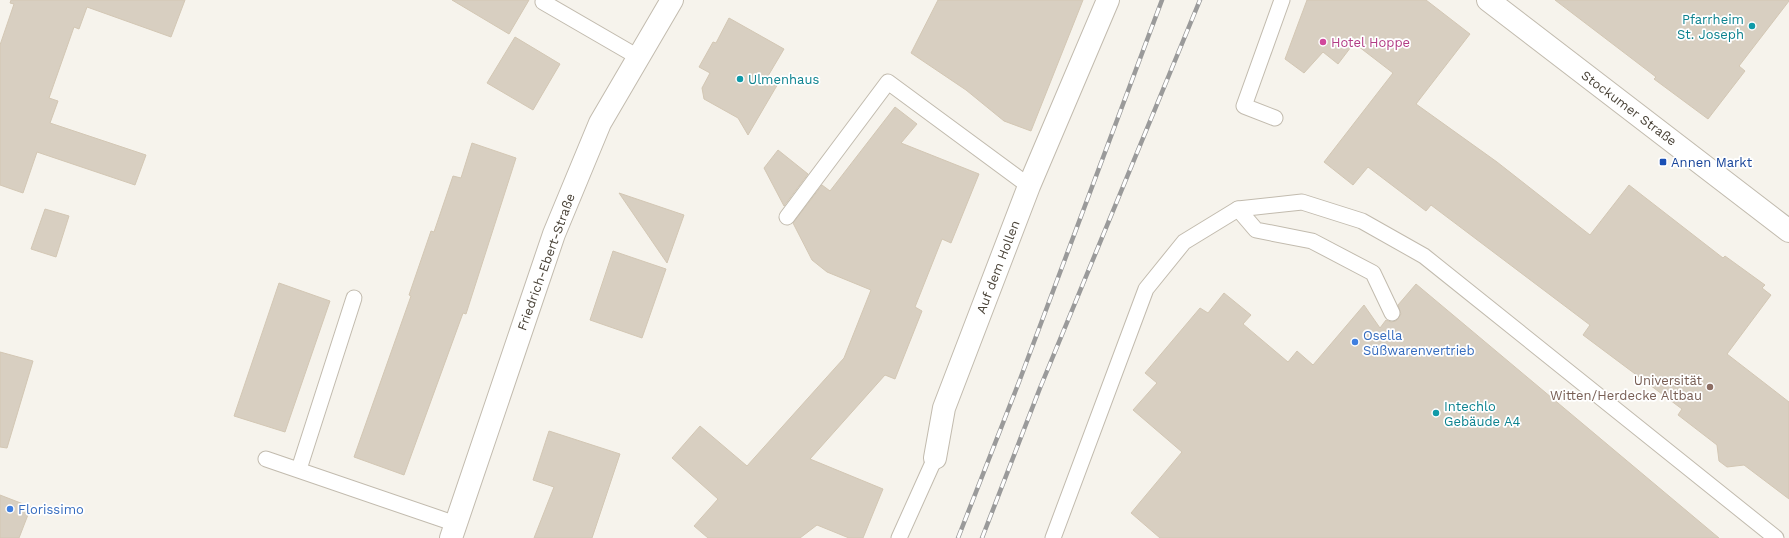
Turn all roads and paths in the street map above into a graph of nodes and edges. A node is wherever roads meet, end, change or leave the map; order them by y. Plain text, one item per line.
1 (672, 0) edge
2 (1108, 0) edge
3 (1282, 0) edge
4 (1488, 0) edge
5 (543, 2) dead end
6 (638, 57) junction
7 (1275, 118) dead end
8 (1029, 186) junction
9 (1238, 210) junction
10 (787, 217) dead end
11 (1789, 231) edge
12 (354, 298) dead end
13 (1392, 313) dead end
14 (935, 458) joint
15 (266, 459) dead end
16 (299, 469) junction
17 (454, 531) edge
18 (899, 538) edge
19 (1053, 538) edge
20 (1776, 538) edge

1 - 6 street, Friedrich-Ebert-Straße
2 - 8 street, Auf dem Hollen
3 - 7 lane
4 - 11 street, Stockumer Straße
5 - 6 lane
6 - 17 street, Friedrich-Ebert-Straße
8 - 10 lane
8 - 14 street, Auf dem Hollen
9 - 13 lane
9 - 19 lane
9 - 20 lane
12 - 16 lane
14 - 18 lane, Auf dem Hollen
15 - 16 lane
16 - 17 lane

